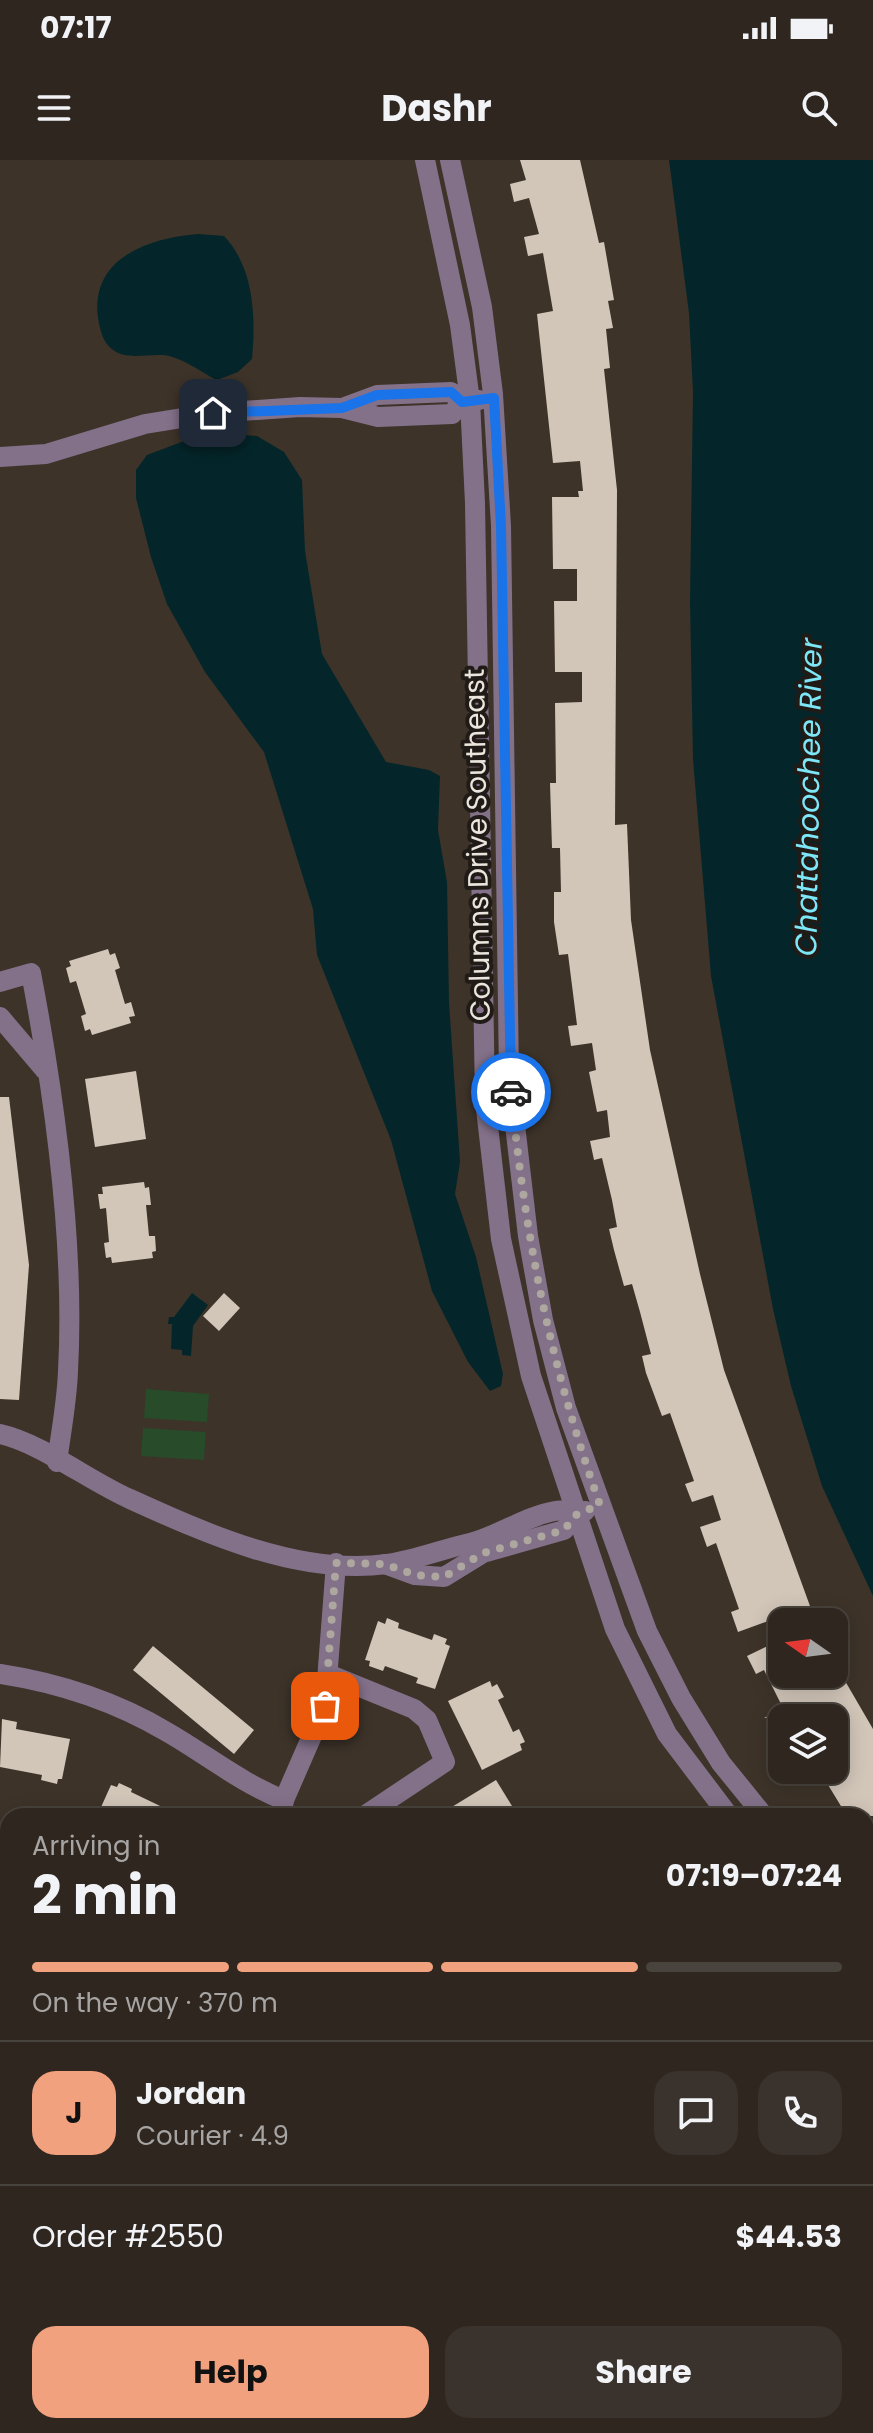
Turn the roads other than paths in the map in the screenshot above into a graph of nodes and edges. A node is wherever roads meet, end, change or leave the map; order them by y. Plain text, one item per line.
1 (425, 160) edge
2 (450, 160) edge
3 (494, 398) junction
4 (466, 401) junction
5 (0, 457) edge
6 (505, 850) junction
7 (480, 851) junction
8 (0, 982) edge
9 (0, 1017) edge
10 (45, 1070) junction
11 (519, 1172) junction
12 (492, 1176) junction
13 (0, 1434) edge
14 (57, 1462) junction
15 (600, 1505) junction
16 (577, 1514) junction
17 (336, 1563) junction
18 (0, 1674) edge
19 (328, 1674) junction
20 (727, 1771) junction
21 (706, 1788) junction
22 (282, 1808) edge
23 (376, 1808) edge
24 (722, 1808) edge
25 (757, 1808) edge

1 - 4 street, Columns Drive Southeast
2 - 3 street, Columns Drive Southeast
3 - 4 street
3 - 6 street, Columns Drive Southeast
4 - 5 street
4 - 7 street, Columns Drive Southeast
6 - 7 street
6 - 11 street, Columns Drive Southeast
7 - 12 street, Columns Drive Southeast
8 - 10 street
9 - 10 street
10 - 14 street
11 - 12 street
11 - 15 street, Columns Drive Southeast
12 - 16 street, Columns Drive Southeast
13 - 14 street
14 - 17 street
15 - 16 street
15 - 20 street, Columns Drive Southeast
16 - 17 street
16 - 21 street, Columns Drive Southeast
17 - 19 street
18 - 22 street
19 - 22 street
19 - 23 street
20 - 21 street
20 - 25 street, Columns Drive Southeast
21 - 24 street, Columns Drive Southeast

